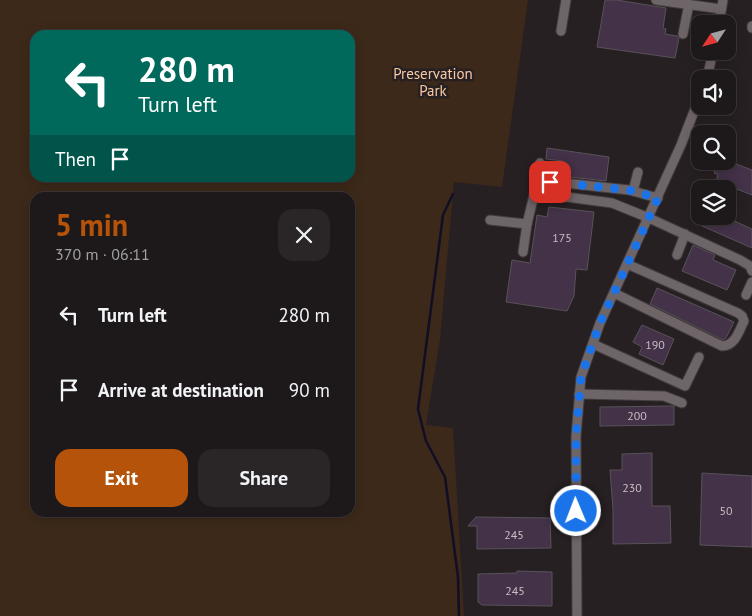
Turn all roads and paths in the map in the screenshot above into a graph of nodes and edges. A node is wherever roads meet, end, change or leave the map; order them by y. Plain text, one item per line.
1 (566, 0) edge
2 (656, 0) edge
3 (689, 4) junction
4 (722, 4) edge
5 (561, 31) dead end
6 (683, 34) dead end
7 (693, 115) edge
8 (540, 163) dead end
9 (638, 172) dead end
10 (537, 180) junction
11 (634, 191) junction
12 (534, 195) junction
13 (658, 198) junction
14 (649, 218) junction
15 (490, 220) dead end
16 (527, 224) junction
17 (685, 234) junction
18 (523, 252) dead end
19 (677, 255) dead end
20 (627, 264) junction
21 (752, 271) edge
22 (752, 282) edge
23 (614, 293) junction
24 (746, 295) dead end
25 (593, 344) junction
26 (699, 357) dead end
27 (579, 394) junction
28 (682, 403) dead end
29 (577, 616) edge

1 - 5 street
2 - 3 street
3 - 4 street
3 - 6 street
7 - 13 street
8 - 10 street
9 - 11 street
10 - 11 street
10 - 12 street
11 - 13 street
12 - 14 street
12 - 16 street
13 - 14 street
14 - 17 street
14 - 20 street
15 - 16 street
16 - 18 street
17 - 19 street
17 - 21 street
20 - 23 street
20 - 23 street
22 - 24 street
23 - 25 street
25 - 26 street
25 - 27 street
27 - 28 street
27 - 29 street

